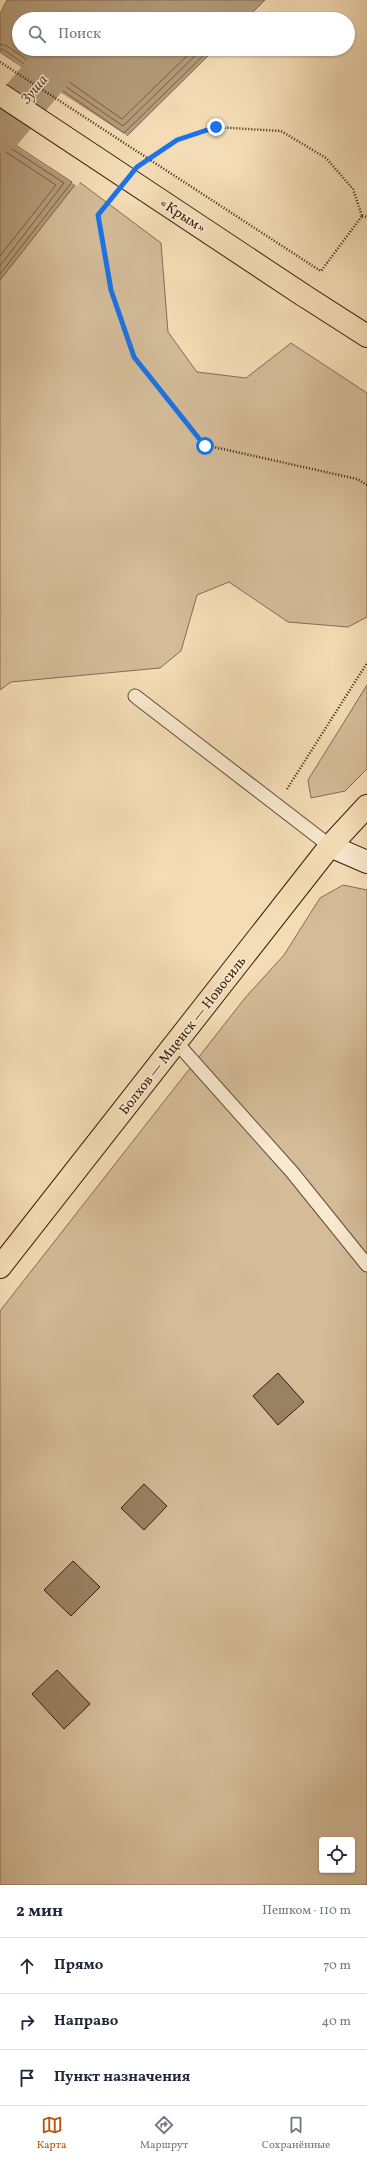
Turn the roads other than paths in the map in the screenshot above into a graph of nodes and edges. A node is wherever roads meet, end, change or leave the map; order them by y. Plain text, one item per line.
1 (0, 94) edge
2 (367, 336) edge
3 (135, 696) dead end
4 (367, 806) edge
5 (330, 846) junction
6 (367, 862) edge
7 (176, 1042) junction
8 (367, 1265) edge
9 (0, 1267) edge

1 - 2 main road, «Крым», bridge
3 - 5 lane
4 - 5 main road, Болхов — Мценск — Новосиль
5 - 6 main road
5 - 7 main road, Болхов — Мценск — Новосиль
7 - 8 lane
7 - 9 main road, Болхов — Мценск — Новосиль

